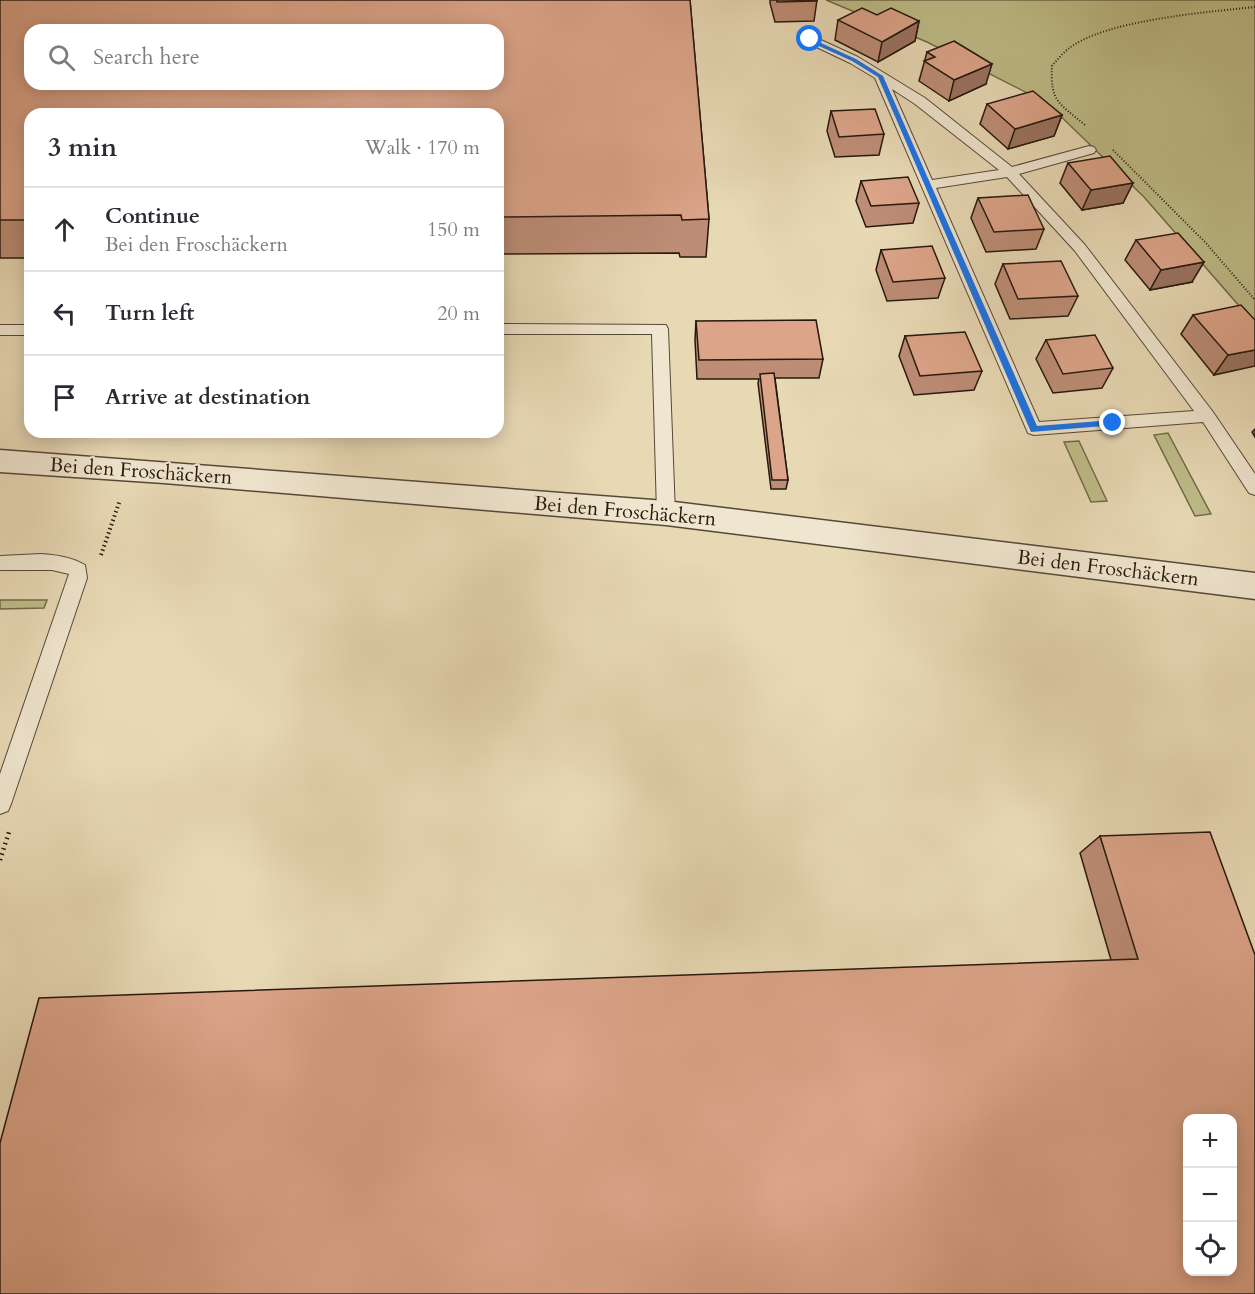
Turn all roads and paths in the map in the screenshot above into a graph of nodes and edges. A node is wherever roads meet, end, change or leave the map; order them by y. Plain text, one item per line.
1 (1255, 7) edge
2 (810, 39) dead end
3 (880, 76) junction
4 (1089, 128) dead end
5 (1106, 144) dead end
6 (1089, 150) dead end
7 (1010, 172) junction
8 (928, 185) junction
9 (1255, 300) edge
10 (504, 329) edge
11 (0, 330) edge
12 (24, 330) edge
13 (1207, 416) junction
14 (0, 461) edge
15 (1255, 488) edge
16 (121, 499) dead end
17 (666, 513) junction
18 (0, 563) edge
19 (78, 578) junction
20 (1253, 584) edge
21 (0, 804) edge

1 - 4 path
2 - 3 lane
3 - 7 lane
3 - 8 lane
5 - 9 path
6 - 7 lane
7 - 8 lane
7 - 13 lane
8 - 13 lane
10 - 17 lane
11 - 12 lane
13 - 15 lane
14 - 17 street, Bei den Froschäckern
16 - 19 path
17 - 20 street, Bei den Froschäckern
18 - 19 lane
19 - 21 lane

